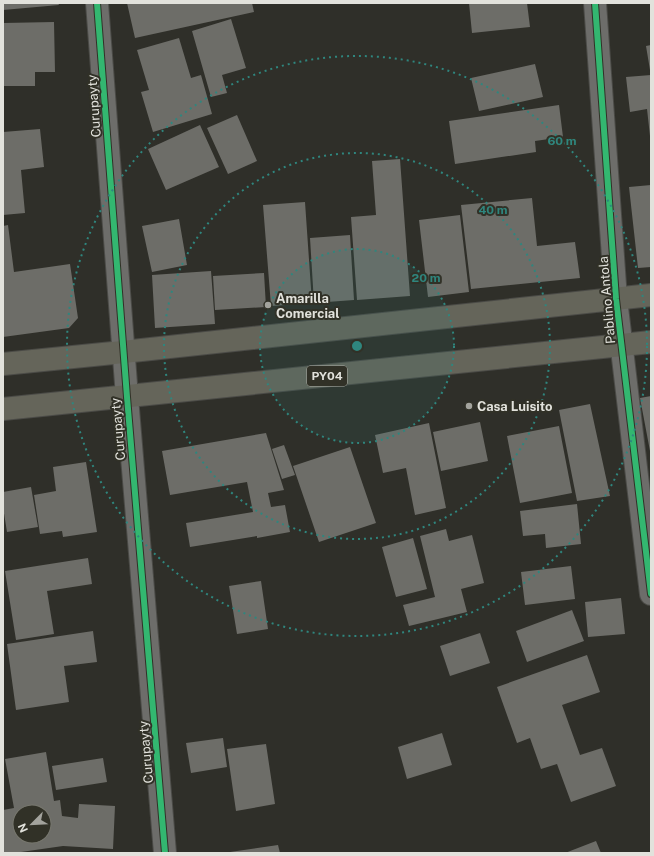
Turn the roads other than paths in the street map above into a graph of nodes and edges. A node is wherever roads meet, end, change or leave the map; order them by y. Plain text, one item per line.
1 (97, 3) edge
2 (595, 3) edge
3 (651, 295) edge
4 (616, 299) junction
5 (651, 342) edge
6 (622, 346) junction
7 (123, 352) junction
8 (3, 364) edge
9 (126, 397) junction
10 (3, 409) edge
11 (651, 594) edge
12 (166, 853) edge

1 - 7 street, Curupayty
2 - 4 street, Pablino Antola
3 - 4 main road
4 - 6 street, Pablino Antola
4 - 7 main road
5 - 6 main road, PY04
6 - 9 main road, PY04
6 - 11 street, Pablino Antola
7 - 8 main road
7 - 9 street, Curupayty
9 - 10 main road, PY04
9 - 12 street, Curupayty

